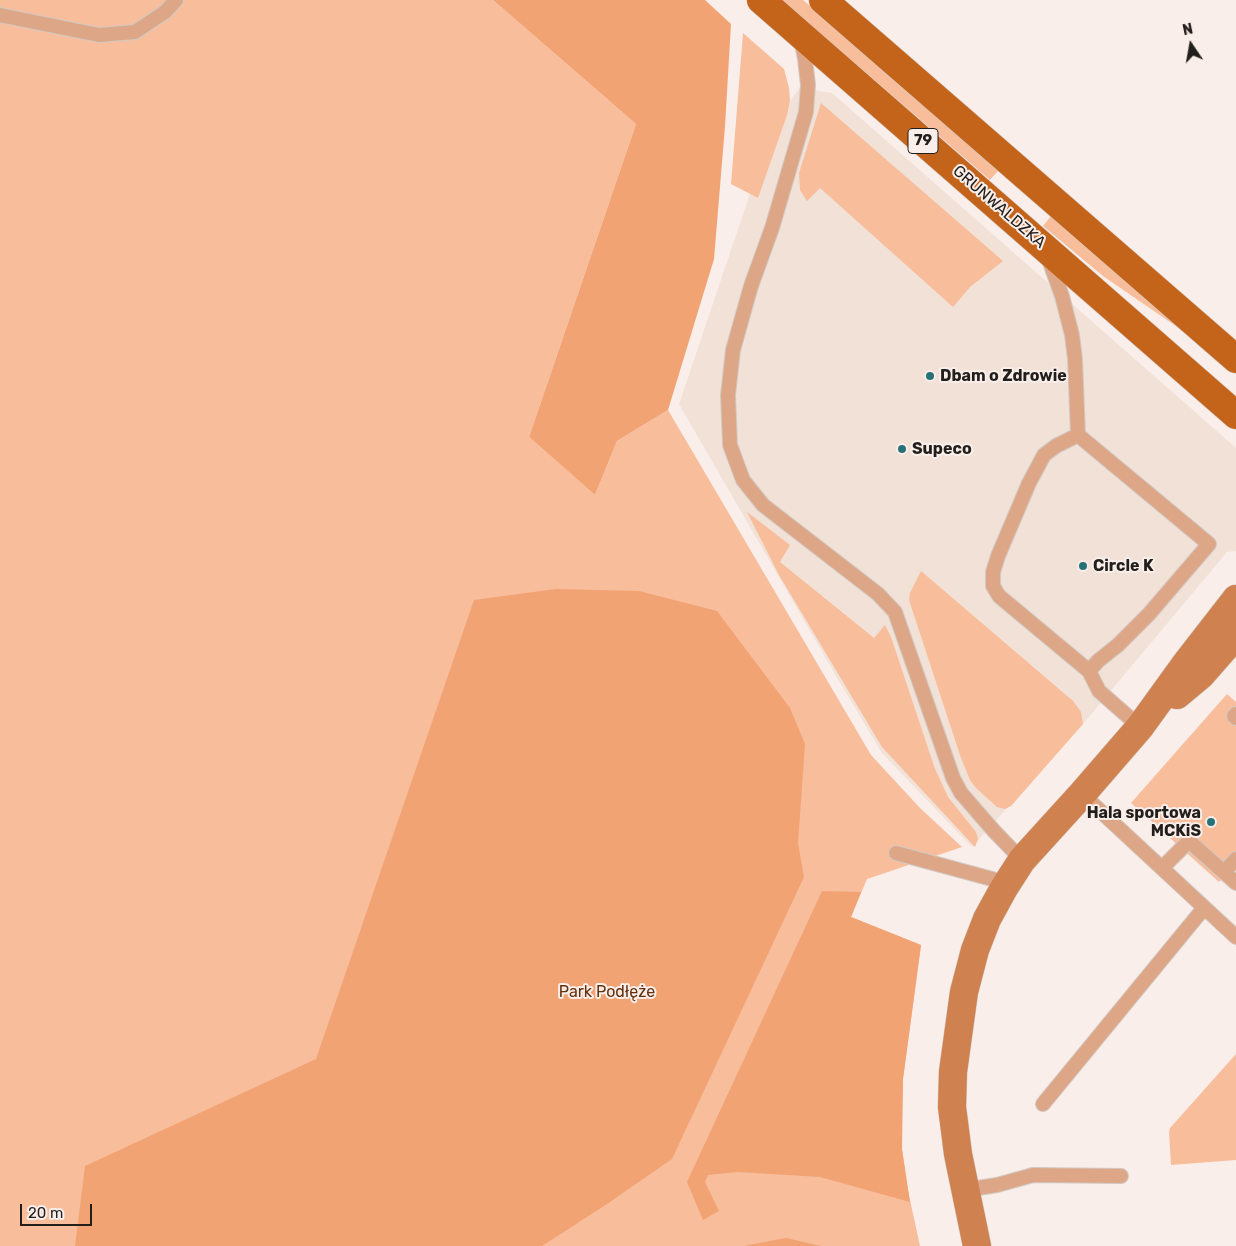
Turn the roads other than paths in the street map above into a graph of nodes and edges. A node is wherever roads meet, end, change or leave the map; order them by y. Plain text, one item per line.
1 (176, 0) edge
2 (761, 0) edge
3 (823, 0) edge
4 (0, 15) edge
5 (799, 34) junction
6 (1046, 249) junction
7 (1236, 359) edge
8 (1236, 415) edge
9 (1078, 435) junction
10 (1236, 599) edge
11 (1236, 635) edge
12 (1089, 671) junction
13 (1236, 714) edge
14 (1236, 718) edge
15 (1140, 727) junction
16 (1082, 794) junction
17 (896, 853) dead end
18 (1236, 859) edge
19 (1022, 860) junction
20 (1162, 868) junction
21 (1224, 872) junction
22 (1006, 883) junction
23 (1236, 883) edge
24 (1204, 908) junction
25 (1236, 937) edge
26 (1042, 1104) dead end
27 (1121, 1176) dead end
28 (965, 1190) junction
29 (977, 1246) edge

1 - 4 lane
2 - 5 main road, GRUNWALDZKA / 79
3 - 7 main road, 79
5 - 6 main road, GRUNWALDZKA / 79
5 - 19 lane
6 - 8 main road, GRUNWALDZKA / 79
6 - 9 lane
9 - 12 lane
9 - 12 lane
10 - 15 street
11 - 15 street
12 - 15 lane
13 - 14 lane
15 - 16 street
16 - 19 street
16 - 20 lane
17 - 22 lane
18 - 21 lane
19 - 22 street
20 - 21 lane
20 - 24 lane
21 - 23 lane
22 - 28 street
24 - 25 lane
24 - 26 lane
27 - 28 lane
28 - 29 street

